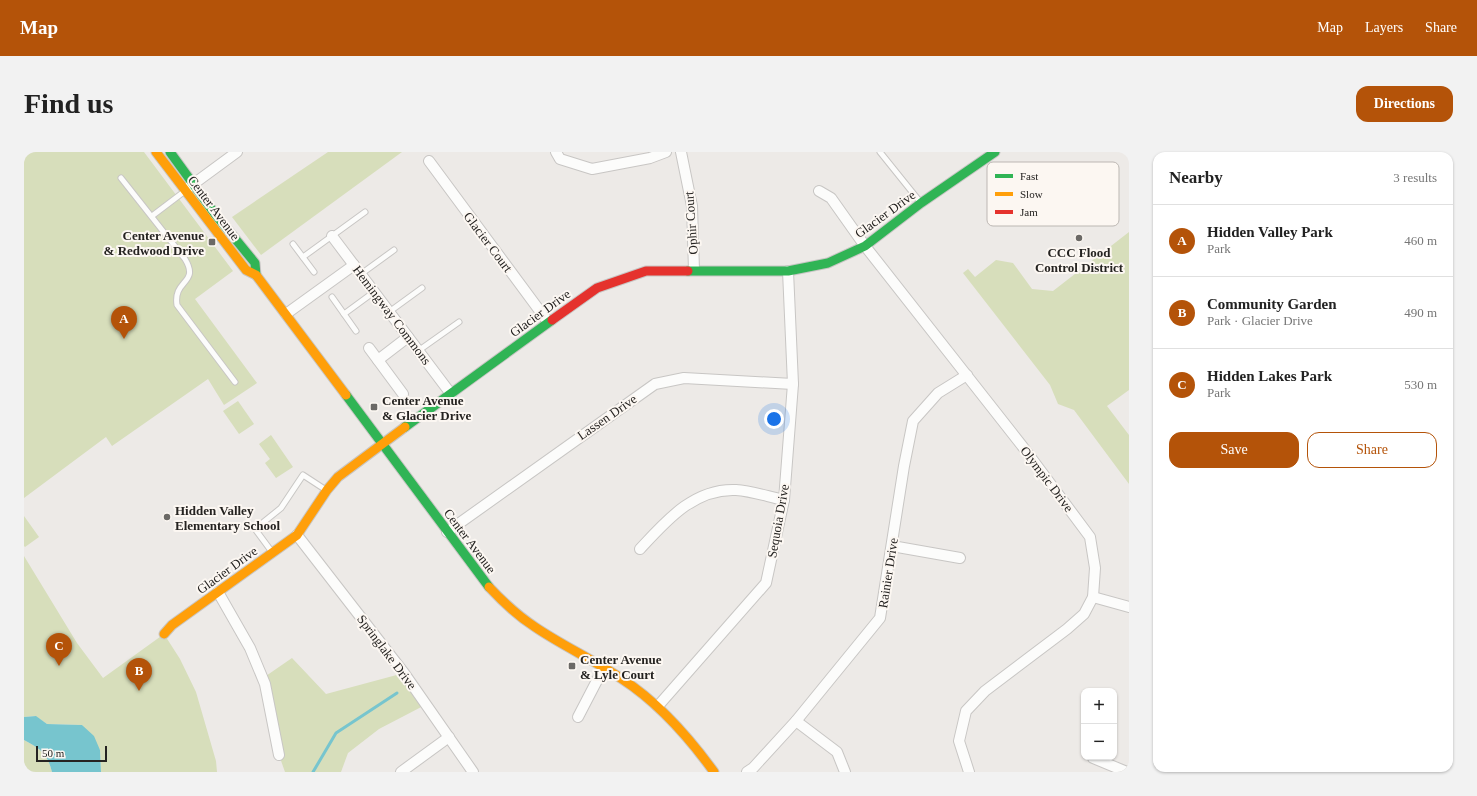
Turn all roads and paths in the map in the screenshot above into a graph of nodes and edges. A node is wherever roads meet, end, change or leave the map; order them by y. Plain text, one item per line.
1 (156, 152) edge
2 (170, 152) edge
3 (237, 152) edge
4 (556, 152) edge
5 (666, 152) edge
6 (681, 152) edge
7 (880, 152) edge
8 (995, 152) edge
9 (429, 161) dead end
10 (121, 178) dead end
11 (189, 187) junction
12 (819, 191) dead end
13 (921, 204) junction
14 (365, 212) dead end
15 (152, 216) junction
16 (332, 236) junction
17 (293, 244) dead end
18 (865, 246) junction
19 (394, 250) dead end
20 (303, 257) junction
21 (354, 265) junction
22 (694, 270) junction
23 (788, 271) junction
24 (314, 272) dead end
25 (361, 274) junction
26 (422, 288) dead end
27 (374, 292) junction
28 (332, 297) dead end
29 (389, 312) junction
30 (286, 314) junction
31 (344, 314) junction
32 (459, 322) dead end
33 (548, 322) junction
34 (356, 331) dead end
35 (408, 337) junction
36 (370, 348) dead end
37 (418, 351) junction
38 (378, 360) junction
39 (967, 375) junction
40 (235, 382) dead end
41 (793, 384) junction
42 (403, 394) dead end
43 (451, 394) junction
44 (382, 443) junction
45 (327, 490) junction
46 (784, 500) junction
47 (447, 532) junction
48 (297, 536) junction
49 (892, 546) junction
50 (640, 549) dead end
51 (273, 553) junction
52 (960, 558) dead end
53 (218, 592) junction
54 (1093, 597) junction
55 (1129, 607) edge
56 (164, 634) dead end
57 (604, 667) junction
58 (658, 706) junction
59 (578, 717) dead end
60 (796, 721) junction
61 (449, 737) junction
62 (279, 755) dead end
63 (1098, 760) edge
64 (401, 772) edge
65 (473, 772) edge
66 (714, 772) edge
67 (747, 772) edge
68 (846, 772) edge
69 (969, 772) edge
70 (1127, 772) edge

1 - 11 street, Center Avenue
2 - 11 street, Center Avenue
3 - 11 street
4 - 5 street
6 - 22 street, Ophir Court
7 - 13 lane
8 - 13 street, Glacier Drive
9 - 33 street, Glacier Court
10 - 15 lane
11 - 15 lane
11 - 30 street, Center Avenue
12 - 18 street, Olympic Drive
13 - 18 street, Glacier Drive
14 - 16 lane
15 - 40 lane
16 - 20 lane
16 - 21 street, Hemingway Commons
17 - 20 lane
18 - 23 street, Glacier Drive
18 - 39 street, Olympic Drive
19 - 25 lane
20 - 24 lane
21 - 25 street, Hemingway Commons
21 - 30 street
22 - 23 street, Glacier Drive
22 - 33 street, Glacier Drive
23 - 41 street, Sequoia Drive
25 - 27 street, Hemingway Commons
26 - 29 lane
27 - 29 street, Hemingway Commons
27 - 31 lane
28 - 31 lane
29 - 35 street, Hemingway Commons
30 - 44 street, Center Avenue
31 - 34 lane
32 - 37 lane
33 - 43 street, Glacier Drive
35 - 37 street, Hemingway Commons
35 - 38 street
36 - 38 street
37 - 43 street, Hemingway Commons
38 - 42 street
39 - 49 street, Rainier Drive
39 - 54 street, Olympic Drive
41 - 46 street, Sequoia Drive
41 - 47 street, Lassen Drive
43 - 44 street, Glacier Drive
44 - 45 street, Glacier Drive
44 - 47 street, Center Avenue
45 - 48 street, Glacier Drive
45 - 51 lane
46 - 50 street
46 - 58 street, Sequoia Drive
47 - 57 street, Center Avenue
48 - 51 street, Glacier Drive
48 - 61 street, Springlake Drive
49 - 52 street
49 - 60 street, Rainier Drive
51 - 53 street, Glacier Drive
53 - 56 street, Glacier Drive
53 - 62 street
54 - 55 street
54 - 69 street, Olympic Drive
57 - 58 street, Center Avenue
57 - 59 street
58 - 66 street, Center Avenue
60 - 67 street, Rainier Drive
60 - 68 street
61 - 64 street
61 - 65 street, Springlake Drive
63 - 70 street

